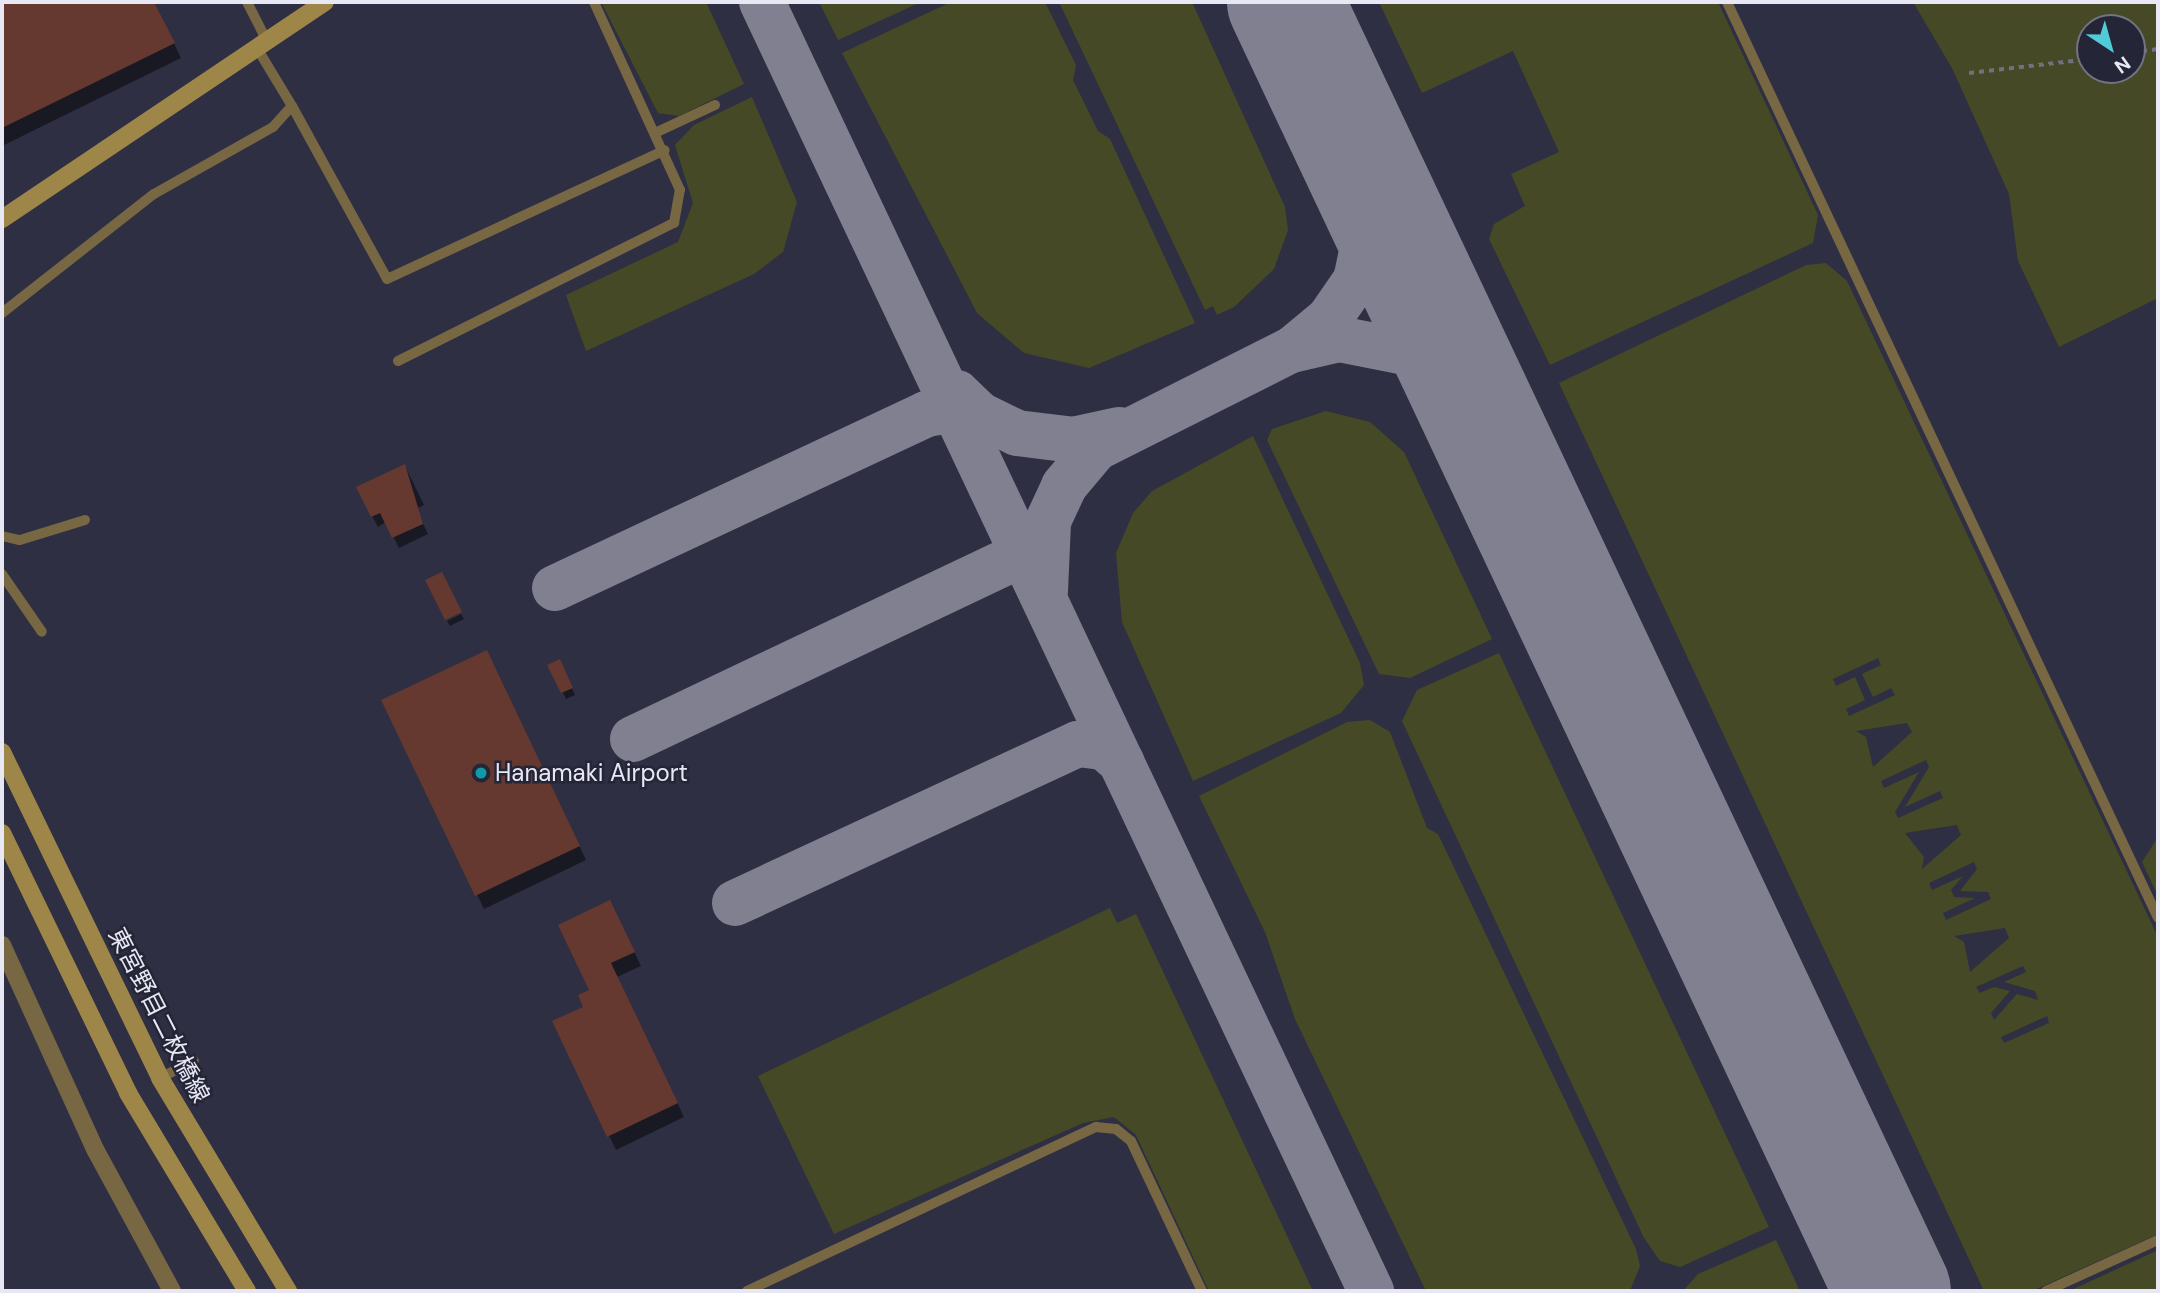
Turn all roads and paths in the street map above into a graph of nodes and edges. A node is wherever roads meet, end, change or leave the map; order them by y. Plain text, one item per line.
1 (247, 2) edge
2 (325, 2) edge
3 (594, 2) edge
4 (1727, 2) edge
5 (262, 44) junction
6 (2076, 60) edge
7 (1969, 73) dead end
8 (715, 105) dead end
9 (292, 106) junction
10 (657, 132) junction
11 (665, 150) junction
12 (2, 219) edge
13 (2, 313) edge
14 (398, 360) dead end
15 (85, 520) dead end
16 (2, 536) edge
17 (2, 575) edge
18 (42, 632) dead end
19 (2, 752) edge
20 (2, 833) edge
21 (2158, 918) edge
22 (2, 944) edge
23 (194, 1061) dead end
24 (160, 1078) junction
25 (2158, 1240) edge
26 (172, 1291) edge
27 (247, 1291) edge
28 (288, 1291) edge
29 (747, 1291) edge
30 (1202, 1291) edge
31 (2046, 1291) edge

1 - 5 lane
2 - 5 main road
3 - 10 lane
4 - 21 lane
5 - 9 lane
5 - 12 main road
6 - 7 path
8 - 10 lane
9 - 11 lane
9 - 13 lane
10 - 11 lane
11 - 14 lane
15 - 16 lane
17 - 18 lane
19 - 24 main road, 東宮野目二枚橋線
20 - 27 main road
22 - 26 street
23 - 24 lane
24 - 28 main road, 東宮野目二枚橋線
25 - 31 lane
29 - 30 lane

